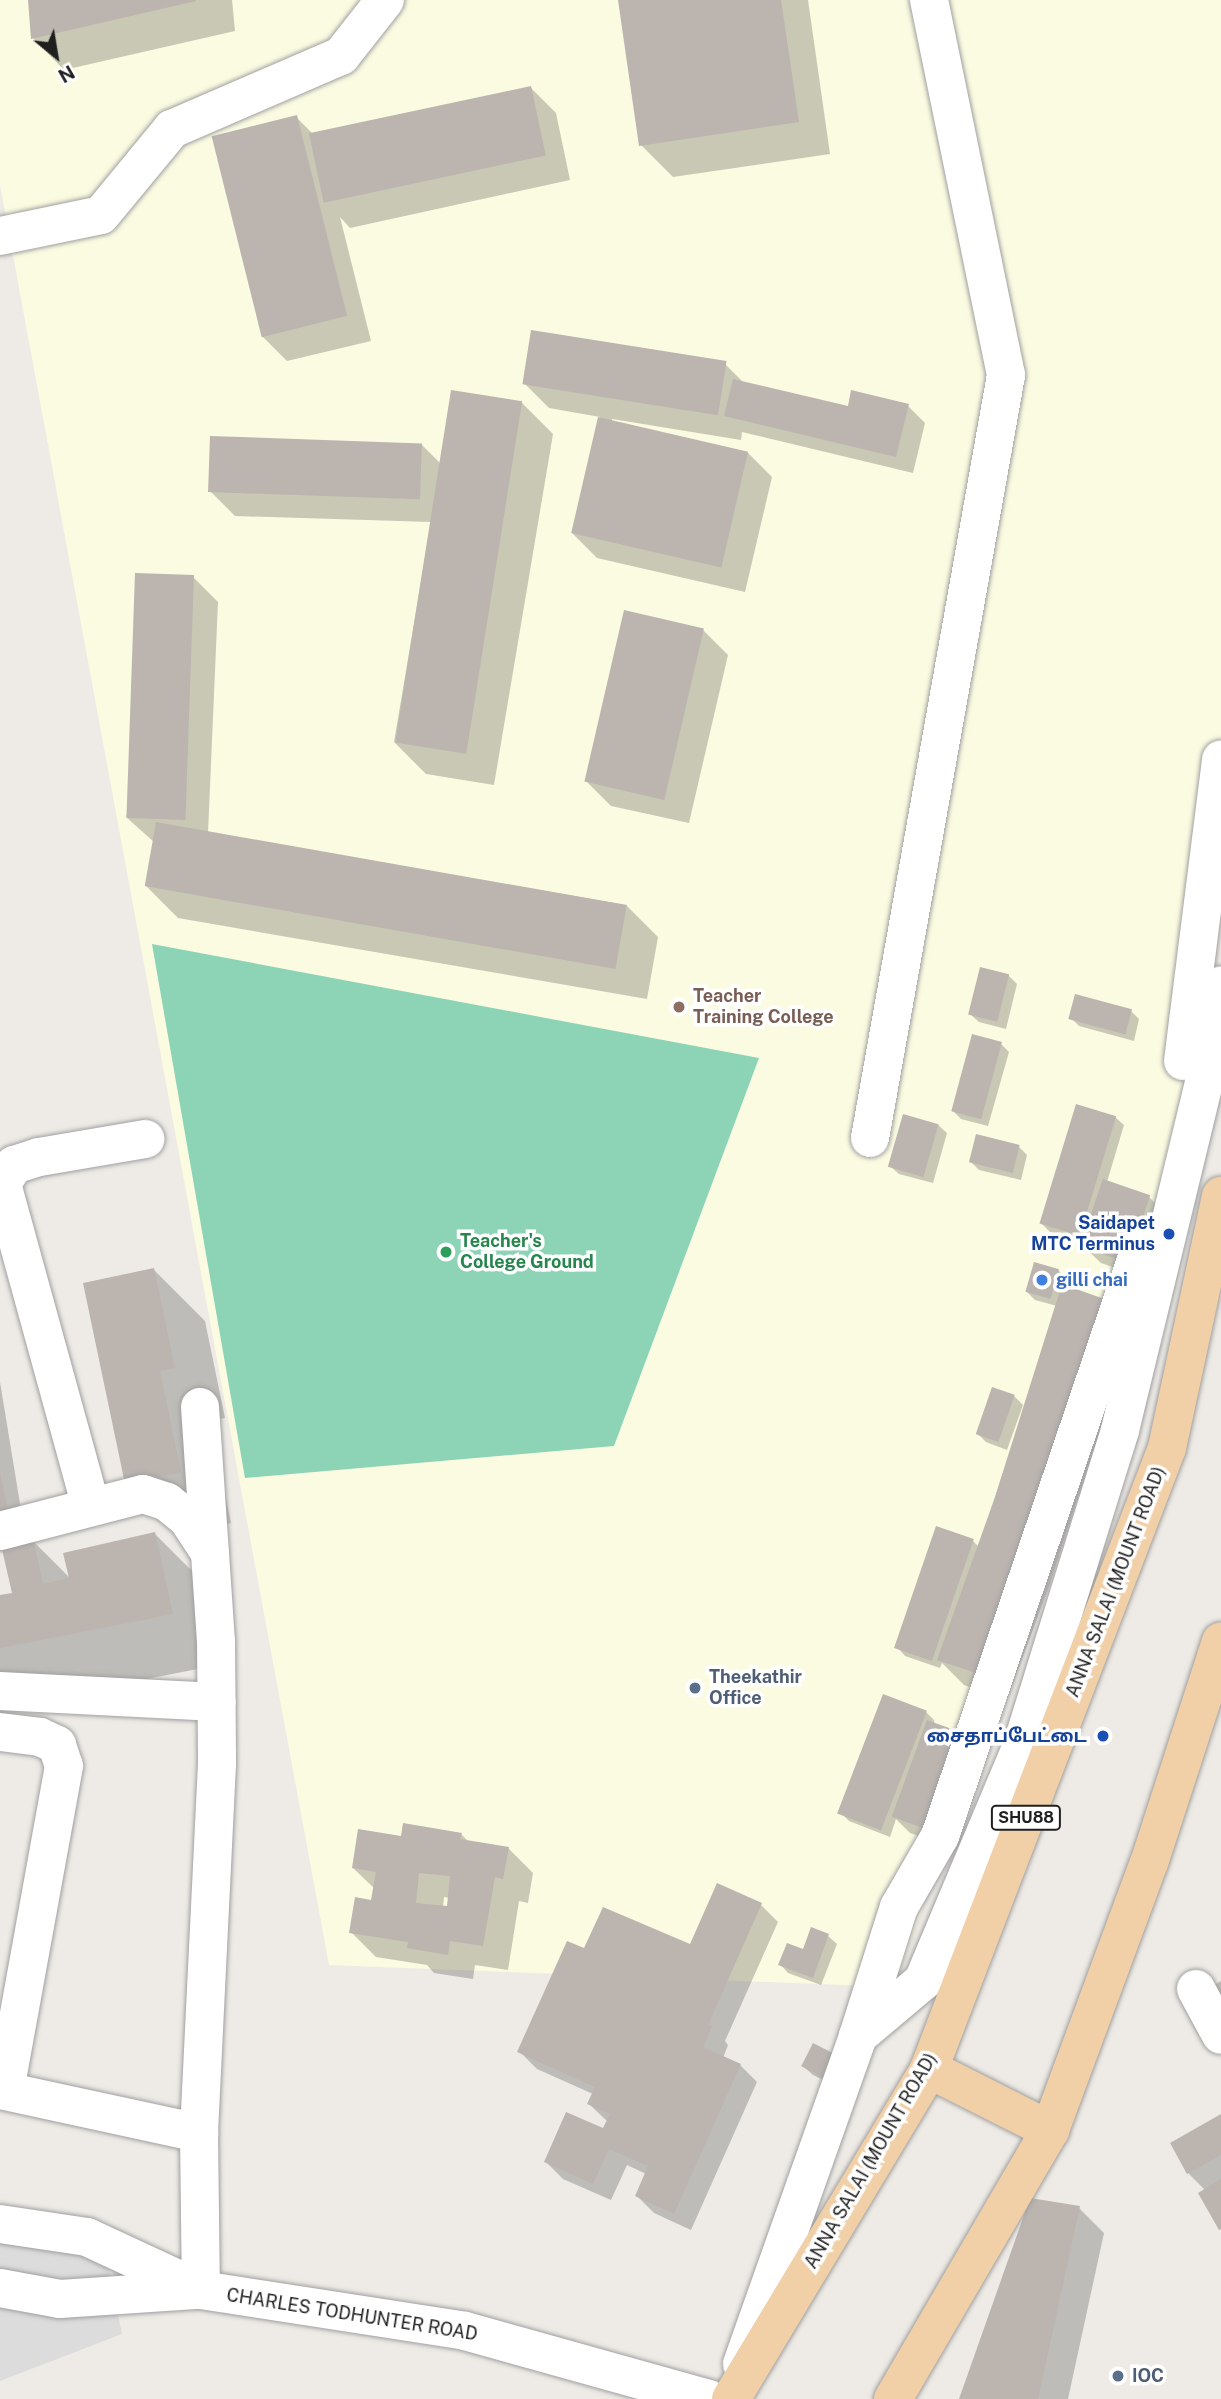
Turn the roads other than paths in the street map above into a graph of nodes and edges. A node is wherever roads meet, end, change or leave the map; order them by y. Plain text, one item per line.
1 (385, 0) edge
2 (929, 0) edge
3 (0, 236) edge
4 (1221, 759) edge
5 (1221, 985) edge
6 (870, 1138) dead end
7 (145, 1139) dead end
8 (1221, 1195) edge
9 (200, 1407) dead end
10 (92, 1507) junction
11 (0, 1531) edge
12 (210, 1553) junction
13 (1221, 1640) edge
14 (0, 1691) edge
15 (216, 1702) junction
16 (0, 1732) edge
17 (1196, 1989) dead end
18 (1221, 2035) edge
19 (858, 2036) junction
20 (929, 2068) junction
21 (3, 2090) edge
22 (1050, 2130) junction
23 (200, 2133) junction
24 (0, 2224) edge
25 (0, 2288) edge
26 (201, 2290) junction
27 (709, 2399) edge
28 (730, 2399) edge
29 (893, 2399) edge

1 - 3 street
2 - 6 street
4 - 19 street
5 - 19 street
7 - 10 street
8 - 20 main road, ANNA SALAI (MOUNT ROAD) / SHU88
9 - 12 street
10 - 11 street
10 - 12 street
12 - 15 street
13 - 22 main road
14 - 15 street
15 - 23 street
16 - 21 street
17 - 18 street
19 - 28 street
20 - 22 main road
20 - 28 main road, ANNA SALAI (MOUNT ROAD) / SHU88
21 - 23 street
22 - 29 main road
23 - 26 street
24 - 26 street, CHARLES TODHUNTER ROAD
25 - 26 street
26 - 27 street, CHARLES TODHUNTER ROAD

